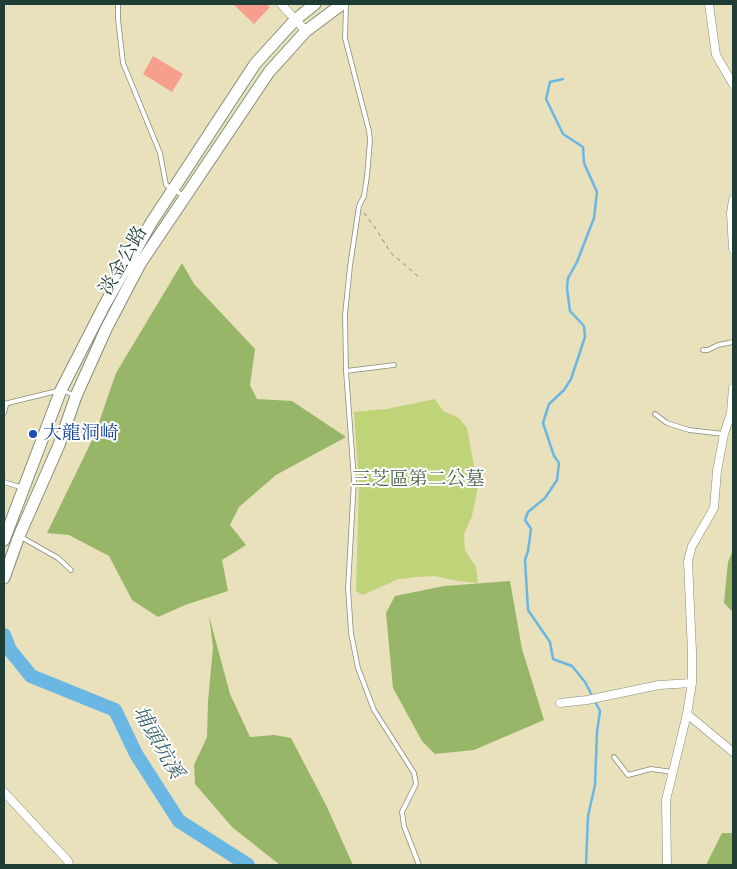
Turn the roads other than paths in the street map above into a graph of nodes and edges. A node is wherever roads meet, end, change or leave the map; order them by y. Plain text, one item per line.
1 (118, 4) edge
2 (280, 4) edge
3 (315, 4) edge
4 (342, 4) edge
5 (346, 4) edge
6 (709, 4) edge
7 (295, 20) junction
8 (306, 31) junction
9 (733, 84) edge
10 (173, 190) junction
11 (184, 196) junction
12 (733, 200) edge
13 (733, 249) edge
14 (733, 342) edge
15 (703, 350) dead end
16 (394, 365) dead end
17 (346, 371) junction
18 (733, 388) edge
19 (61, 390) junction
20 (76, 396) junction
21 (5, 404) edge
22 (4, 414) edge
23 (655, 414) dead end
24 (724, 434) junction
25 (4, 482) edge
26 (24, 488) junction
27 (19, 536) junction
28 (4, 540) edge
29 (70, 570) dead end
30 (4, 578) edge
31 (692, 682) junction
32 (560, 703) dead end
33 (687, 714) junction
34 (733, 752) edge
35 (614, 757) dead end
36 (673, 772) junction
37 (4, 792) edge
38 (69, 865) edge
39 (419, 865) edge
40 (667, 865) edge

1 - 10 lane
2 - 7 street
3 - 7 main road, 淡金公路
4 - 8 main road, 淡金公路
5 - 17 lane
6 - 9 street
7 - 8 street
7 - 10 main road, 淡金公路
8 - 11 main road, 淡金公路
10 - 11 lane
10 - 19 main road, 淡金公路
11 - 20 main road, 淡金公路
12 - 13 street
14 - 15 lane
16 - 17 lane
17 - 39 lane
18 - 24 street
19 - 20 lane
19 - 21 lane
19 - 26 main road, 淡金公路
20 - 27 main road, 淡金公路
21 - 22 lane
23 - 24 lane
24 - 31 street
25 - 26 lane
26 - 28 main road, 淡金公路
27 - 29 lane
27 - 30 main road, 淡金公路
31 - 32 street
31 - 33 street
33 - 34 street
33 - 36 street
35 - 36 lane
36 - 40 street
37 - 38 street

